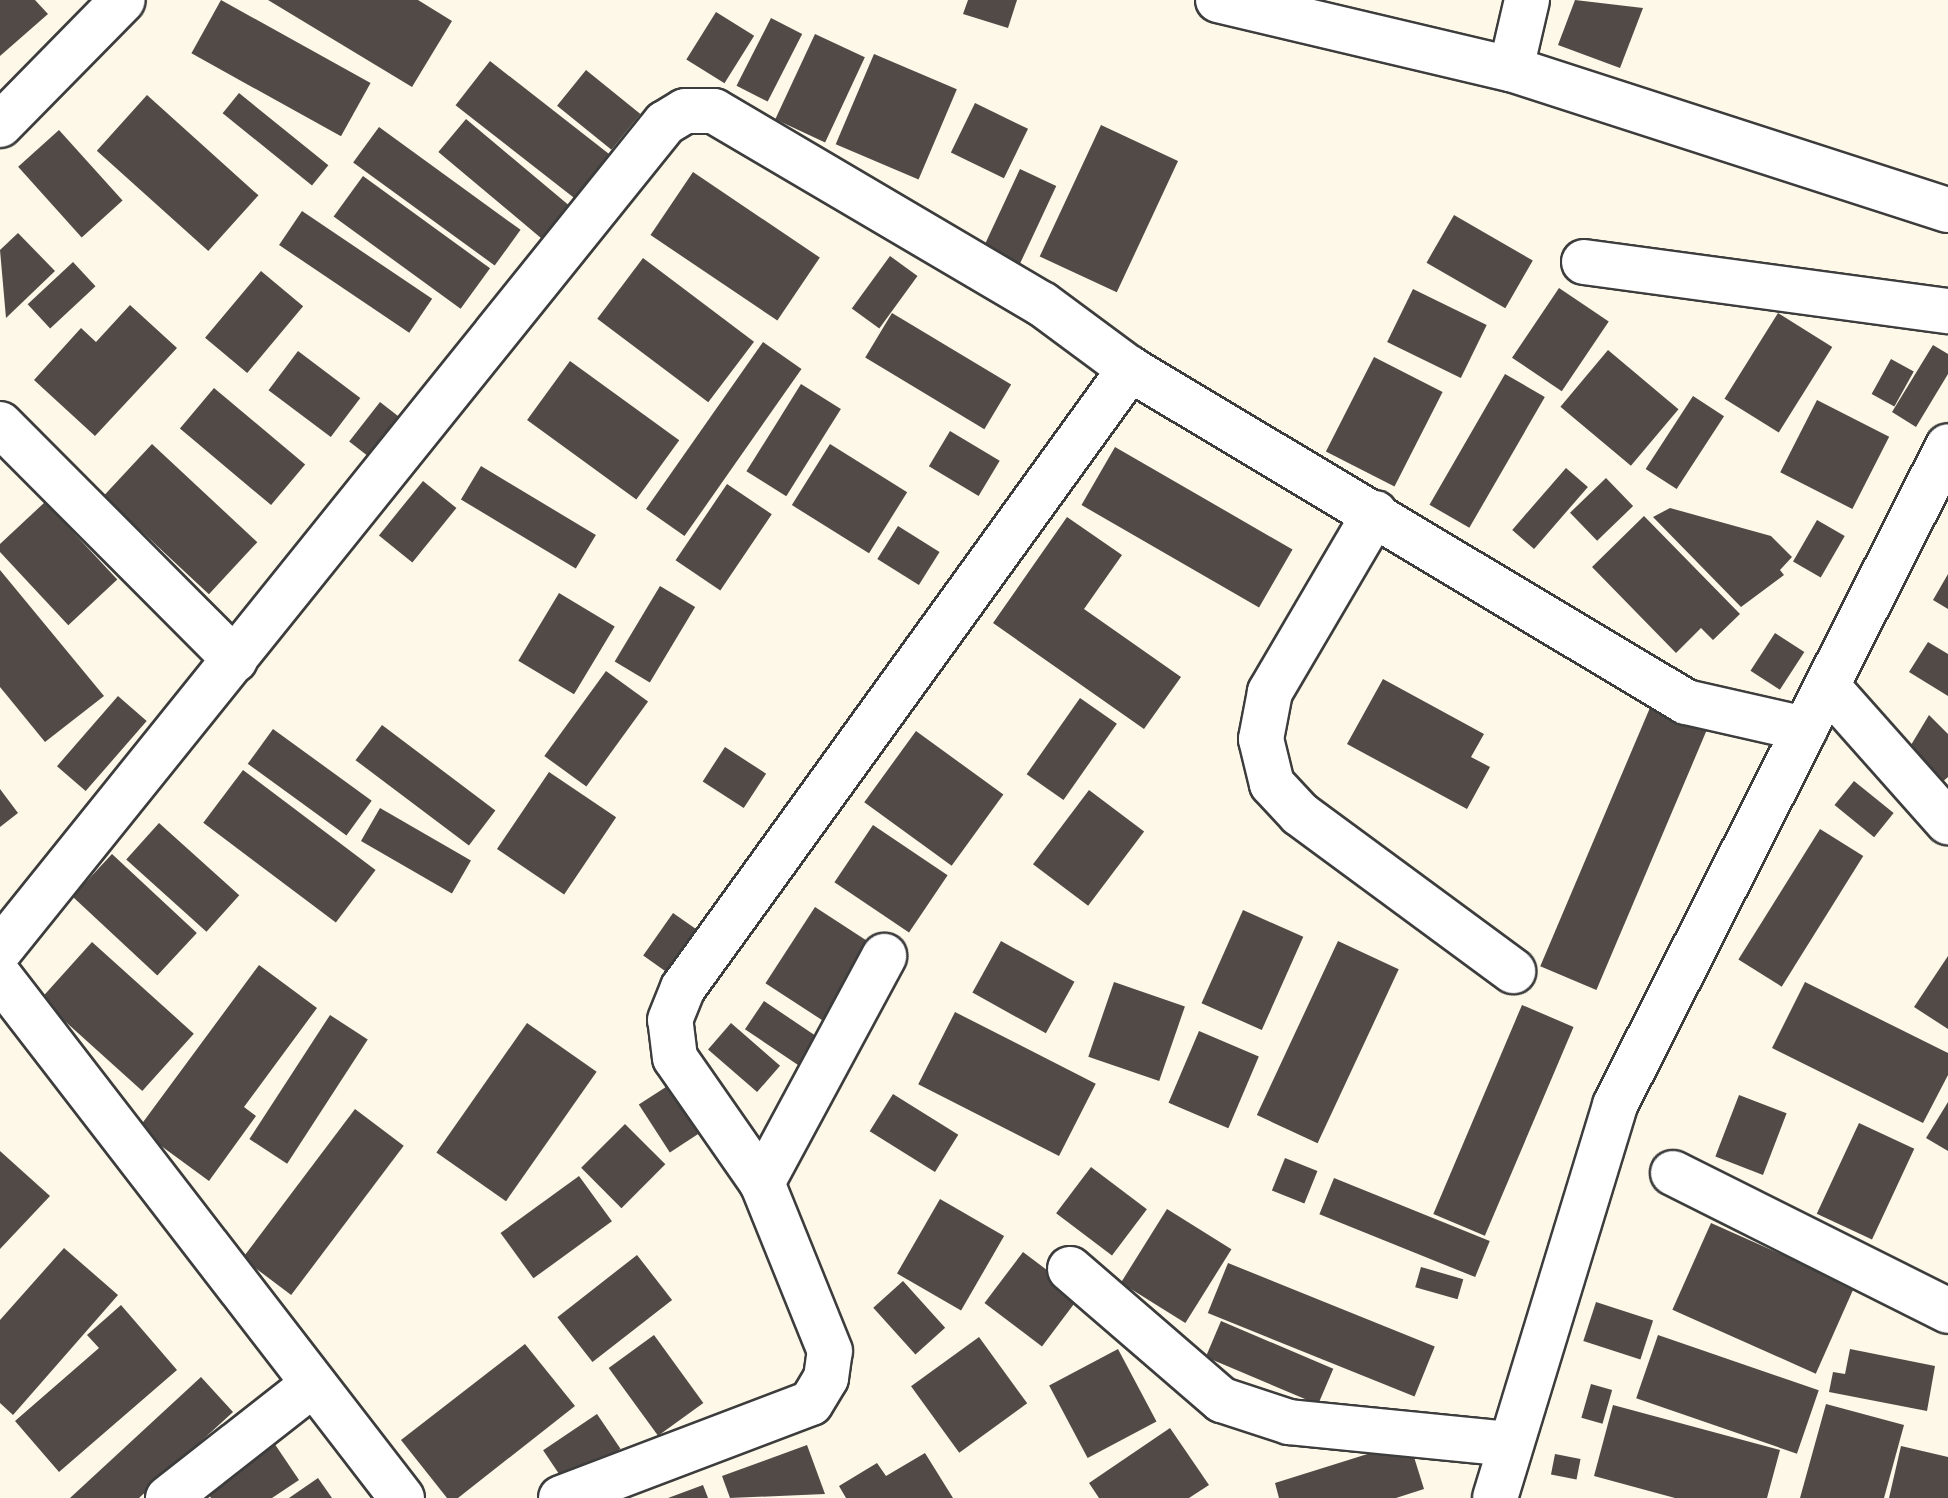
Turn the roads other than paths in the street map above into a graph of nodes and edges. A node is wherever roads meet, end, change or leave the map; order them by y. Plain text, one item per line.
1 (123, 0) edge
2 (1218, 0) edge
3 (1527, 0) edge
4 (1511, 69) junction
5 (0, 125) edge
6 (1948, 210) edge
7 (1584, 262) dead end
8 (1948, 311) edge
9 (1130, 369) junction
10 (0, 424) edge
11 (1948, 446) edge
12 (1375, 513) junction
13 (235, 660) junction
14 (1828, 687) junction
15 (1805, 729) junction
16 (1948, 822) edge
17 (0, 950) edge
18 (884, 956) dead end
19 (1513, 971) dead end
20 (0, 977) edge
21 (1673, 1173) dead end
22 (762, 1183) junction
23 (1070, 1269) dead end
24 (1948, 1311) edge
25 (312, 1385) junction
26 (1509, 1444) junction
27 (168, 1498) edge
28 (402, 1498) edge
29 (561, 1498) edge
30 (1495, 1498) edge

1 - 5 street
2 - 4 street
3 - 4 street
4 - 6 street
7 - 8 street
9 - 12 street
9 - 13 street
9 - 22 street
10 - 13 street
11 - 14 street
12 - 15 street
12 - 19 street
13 - 17 street
14 - 15 street
14 - 16 street
15 - 26 street
18 - 22 street
20 - 25 street
21 - 24 street
22 - 29 street
23 - 26 street
25 - 27 street
25 - 28 street
26 - 30 street

